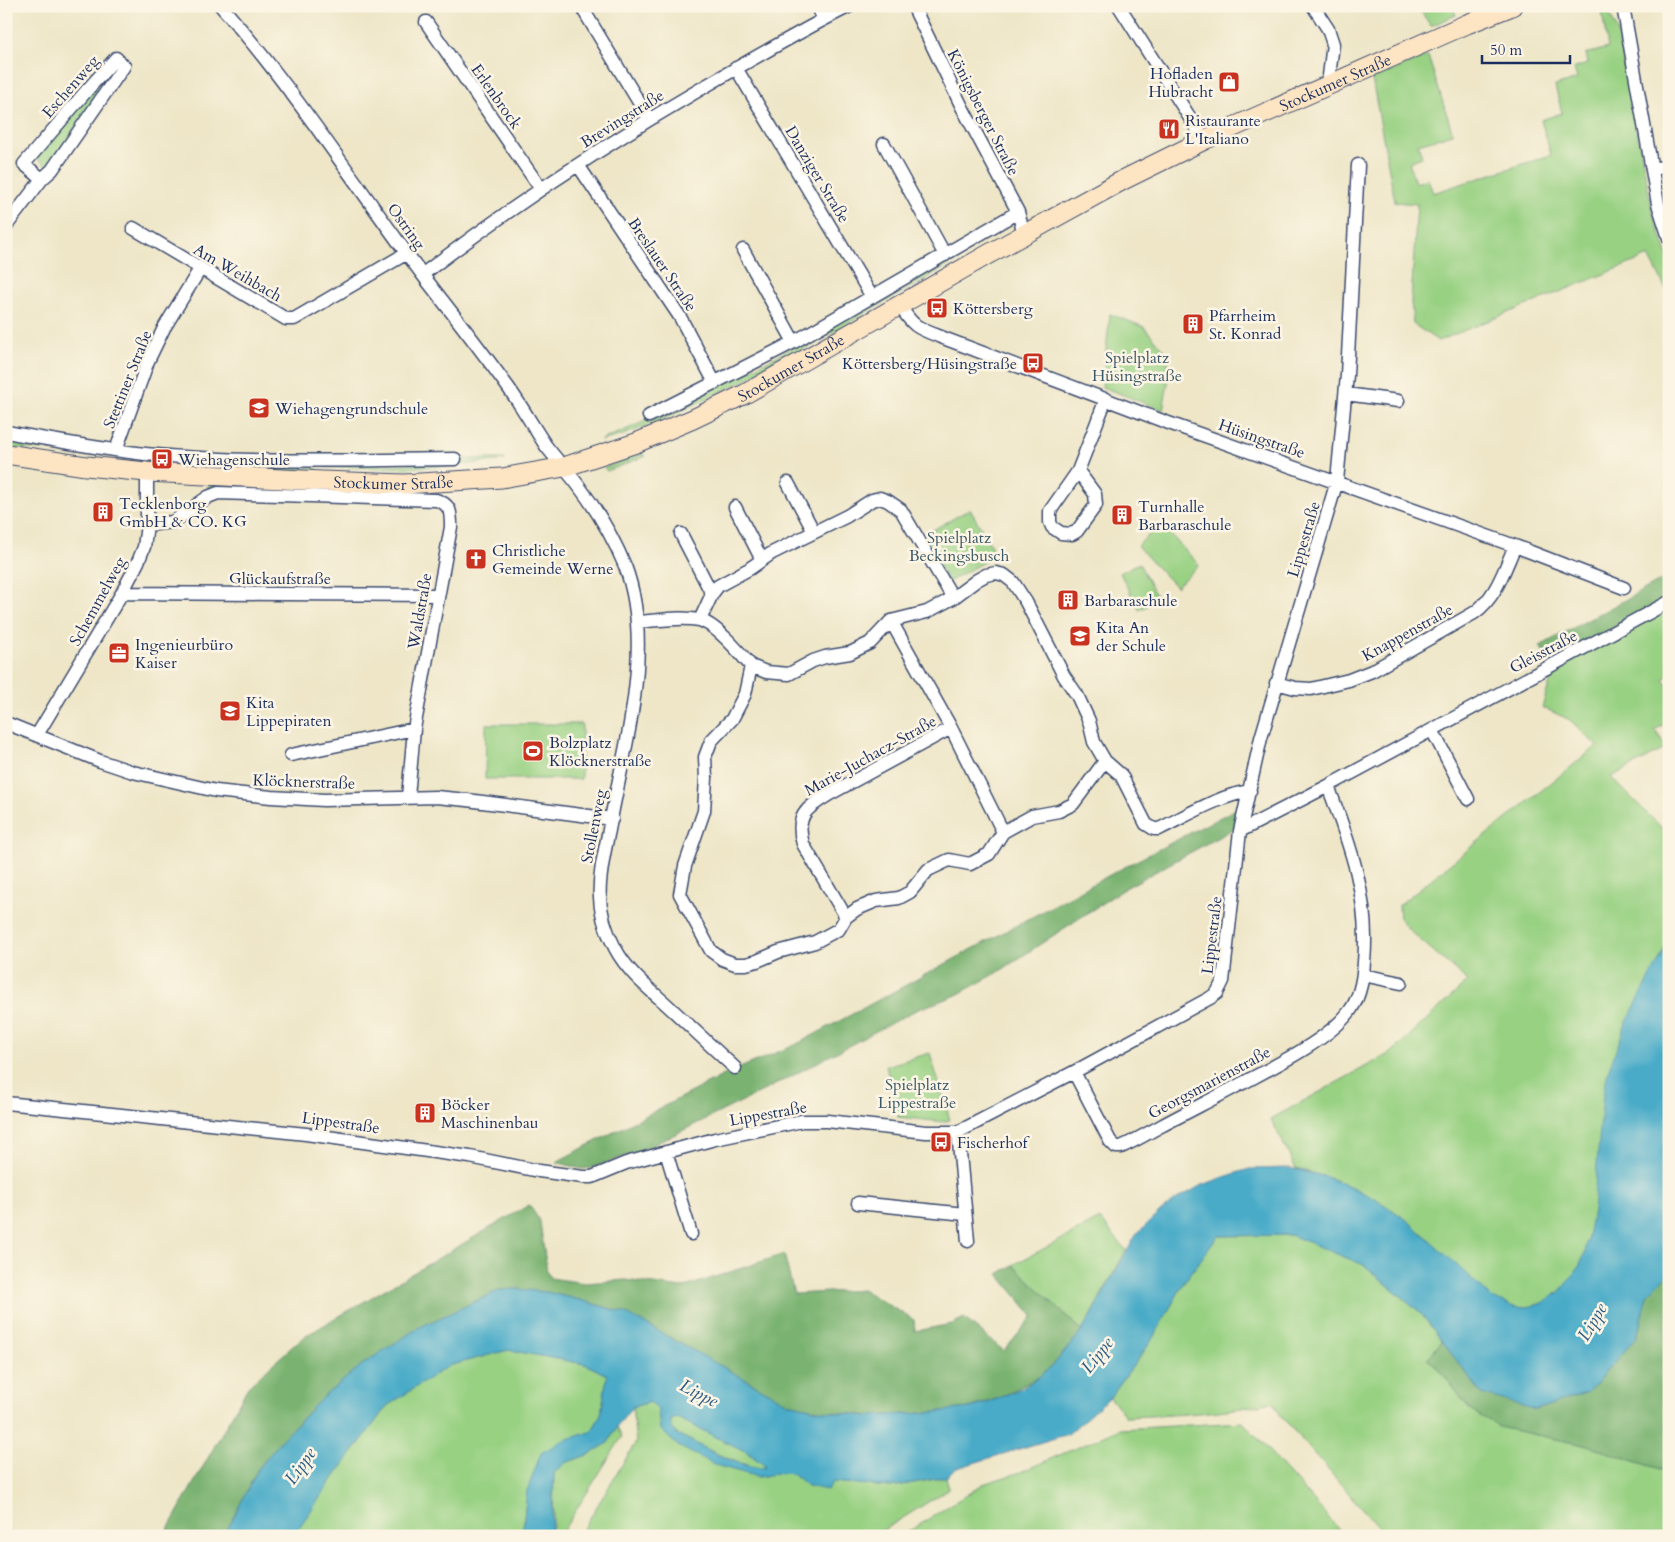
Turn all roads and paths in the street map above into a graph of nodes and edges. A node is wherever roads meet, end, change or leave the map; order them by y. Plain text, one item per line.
1 (221, 6) edge
2 (581, 6) edge
3 (817, 6) edge
4 (850, 6) edge
5 (913, 6) edge
6 (1119, 6) edge
7 (1313, 6) edge
8 (1512, 6) edge
9 (1623, 6) edge
10 (824, 19) junction
11 (426, 22) dead end
12 (736, 68) junction
13 (1328, 84) junction
14 (649, 119) junction
15 (1204, 140) junction
16 (884, 144) dead end
17 (578, 165) junction
18 (1358, 165) dead end
19 (1669, 166) edge
20 (1652, 169) junction
21 (42, 179) junction
22 (541, 189) junction
23 (1018, 212) junction
24 (6, 226) edge
25 (133, 228) dead end
26 (1024, 234) junction
27 (1669, 238) edge
28 (743, 250) dead end
29 (407, 253) junction
30 (945, 255) junction
31 (200, 269) junction
32 (423, 274) junction
33 (872, 297) junction
34 (900, 305) junction
35 (794, 342) junction
36 (715, 384) junction
37 (1346, 394) junction
38 (1106, 399) junction
39 (1398, 401) dead end
40 (649, 416) dead end
41 (6, 432) edge
42 (116, 450) junction
43 (6, 454) edge
44 (455, 459) dead end
45 (564, 467) junction
46 (1078, 470) junction
47 (147, 472) junction
48 (1337, 481) junction
49 (788, 482) dead end
50 (442, 502) joint
51 (735, 507) dead end
52 (147, 525) junction
53 (814, 532) junction
54 (681, 534) dead end
55 (1515, 546) junction
56 (762, 560) junction
57 (1624, 588) dead end
58 (122, 593) junction
59 (712, 594) junction
60 (438, 595) junction
61 (953, 598) junction
62 (1669, 602) edge
63 (700, 620) junction
64 (637, 622) junction
65 (891, 622) junction
66 (751, 666) junction
67 (1276, 683) junction
68 (6, 723) edge
69 (951, 728) junction
70 (414, 729) junction
71 (1432, 730) junction
72 (37, 735) junction
73 (291, 755) dead end
74 (1105, 761) junction
75 (1328, 786) junction
76 (1250, 791) junction
77 (408, 797) junction
78 (1468, 798) dead end
79 (612, 819) junction
80 (1240, 831) junction
81 (1004, 832) junction
82 (846, 917) junction
83 (1363, 974) junction
84 (1401, 983) dead end
85 (735, 1068) dead end
86 (1074, 1072) junction
87 (6, 1103) edge
88 (958, 1132) junction
89 (666, 1152) junction
90 (858, 1203) dead end
91 (964, 1214) junction
92 (692, 1234) dead end
93 (968, 1241) dead end

1 - 29 street, Ostring
2 - 14 street
3 - 10 street
4 - 10 street, Brevingstraße
5 - 23 street, Königsberger Straße
6 - 15 street
7 - 13 street
8 - 13 main road, Stockumer Straße
9 - 20 street
10 - 12 street, Brevingstraße
11 - 22 street, Erlenbrock
12 - 14 street, Brevingstraße
12 - 33 street, Danziger Straße
13 - 15 main road, Stockumer Straße
14 - 17 street, Brevingstraße
15 - 26 main road, Stockumer Straße
16 - 30 street
17 - 22 street, Brevingstraße
17 - 36 street, Breslauer Straße
18 - 37 street, Lippestraße
19 - 20 street
20 - 27 street
21 - 21 street, Eschenweg
21 - 24 street, Eschenweg
22 - 32 street, Brevingstraße
23 - 26 street, Königsberger Straße
23 - 30 street, Stockumer Straße
25 - 31 street, Am Weihbach
26 - 34 main road, Stockumer Straße
28 - 35 street, Stockumer Straße
29 - 31 street, Am Weihbach
29 - 32 street, Ostring
30 - 33 street, Stockumer Straße
31 - 42 street, Stettiner Straße
32 - 45 street, Ostring
33 - 35 street, Stockumer Straße
34 - 38 street, Hüsingstraße
34 - 45 main road, Stockumer Straße
35 - 36 street, Stockumer Straße
36 - 40 street, Stockumer Straße
37 - 39 street
37 - 48 street, Lippestraße
38 - 46 street
38 - 48 street, Hüsingstraße
41 - 42 street, Stockumer Straße
42 - 44 street, Stockumer Straße
43 - 47 main road, Stockumer Straße
45 - 47 main road, Stockumer Straße
45 - 64 street, Stollenweg
46 - 46 street
47 - 52 street, Schemmelweg
48 - 55 street, Hüsingstraße
48 - 67 street, Lippestraße
49 - 53 street
50 - 52 street, Stockumer Straße
50 - 60 street, Waldstraße
51 - 56 street
52 - 58 street, Schemmelweg
53 - 56 street
53 - 61 street
54 - 59 street
55 - 57 street, Hüsingstraße
55 - 67 street, Knappenstraße
56 - 59 street
58 - 60 street, Glückaufstraße
58 - 72 street, Schemmelweg
59 - 63 street
60 - 70 street, Waldstraße
61 - 65 street
61 - 74 street
62 - 71 street, Gleisstraße
63 - 64 street
63 - 66 street
64 - 79 street, Stollenweg
65 - 66 street
65 - 69 street, Marie-Juchacz-Straße
66 - 82 street
67 - 76 street, Lippestraße
68 - 72 street, Klöcknerstraße
69 - 81 street, Marie-Juchacz-Straße
69 - 82 street, Marie-Juchacz-Straße
70 - 73 street
70 - 77 street, Waldstraße
71 - 75 street, Gleisstraße
71 - 78 street
72 - 77 street, Klöcknerstraße
74 - 76 street
74 - 81 street
75 - 80 street, Gleisstraße
75 - 83 street, Georgsmarienstraße
76 - 80 street, Lippestraße
77 - 79 street, Klöcknerstraße
79 - 85 street, Stollenweg
80 - 86 street, Lippestraße
81 - 82 street
83 - 84 street
83 - 86 street, Georgsmarienstraße
86 - 88 street, Lippestraße
87 - 89 street, Lippestraße
88 - 89 street, Lippestraße
88 - 91 street
89 - 92 street
90 - 91 street
91 - 93 street

